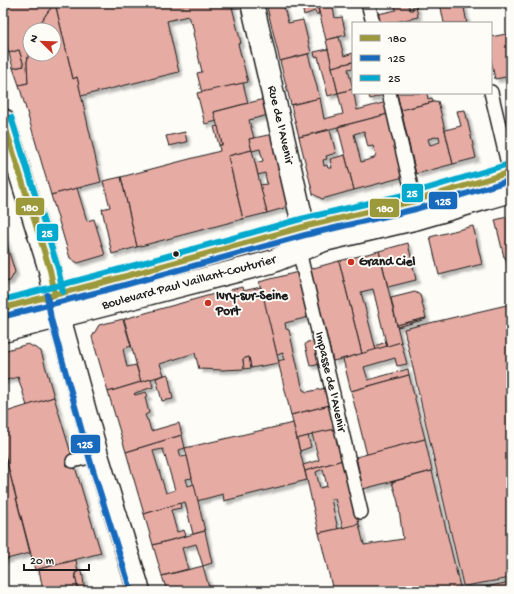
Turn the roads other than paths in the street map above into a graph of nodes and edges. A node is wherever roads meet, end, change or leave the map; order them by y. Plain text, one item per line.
1 (252, 3) edge
2 (368, 3) edge
3 (373, 22) edge
4 (389, 94) edge
5 (491, 94) edge
6 (3, 120) edge
7 (511, 178) edge
8 (416, 210) junction
9 (304, 241) junction
10 (55, 294) junction
11 (3, 308) edge
12 (60, 317) junction
13 (3, 331) edge
14 (97, 455) junction
15 (73, 461) dead end
16 (361, 512) dead end
17 (139, 591) edge

1 - 9 main road, Rue de l'Avenir
2 - 3 lane
4 - 8 lane
5 - 7 lane
6 - 10 main road
7 - 8 main road, Boulevard Paul Vaillant-Couturier
8 - 9 main road, Boulevard Paul Vaillant-Couturier
9 - 10 lane, Boulevard Paul Vaillant-Couturier
9 - 12 main road, Boulevard Paul Vaillant-Couturier
9 - 16 lane, Impasse de l'Avenir
10 - 11 lane, Boulevard Paul Vaillant-Couturier
10 - 12 main road
12 - 13 main road, Boulevard Paul Vaillant-Couturier
12 - 14 main road
14 - 15 lane
14 - 17 main road

